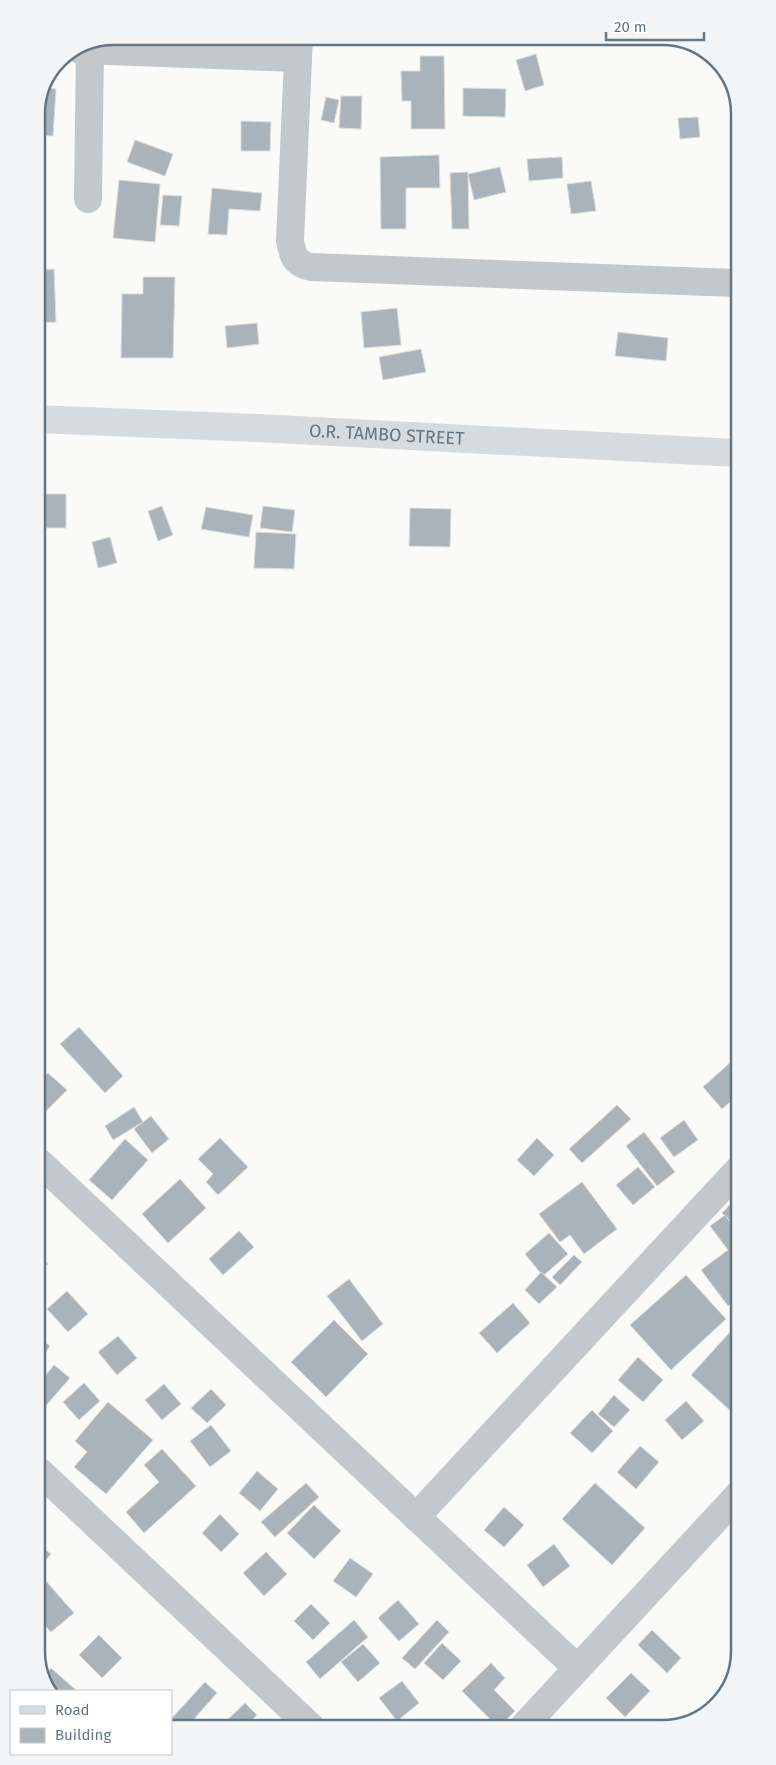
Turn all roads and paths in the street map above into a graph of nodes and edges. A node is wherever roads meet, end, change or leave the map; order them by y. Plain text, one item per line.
1 (298, 47) edge
2 (87, 49) edge
3 (90, 49) edge
4 (88, 199) dead end
5 (731, 283) edge
6 (45, 419) edge
7 (731, 453) edge
8 (45, 1168) edge
9 (731, 1178) edge
10 (45, 1477) edge
11 (731, 1503) edge
12 (416, 1517) junction
13 (578, 1668) junction
14 (304, 1720) edge
15 (530, 1720) edge

1 - 3 street
1 - 5 street
2 - 4 street
6 - 7 street, O.R. TAMBO STREET
8 - 12 street
9 - 12 street
10 - 14 street
11 - 13 street
12 - 13 street
13 - 15 street

